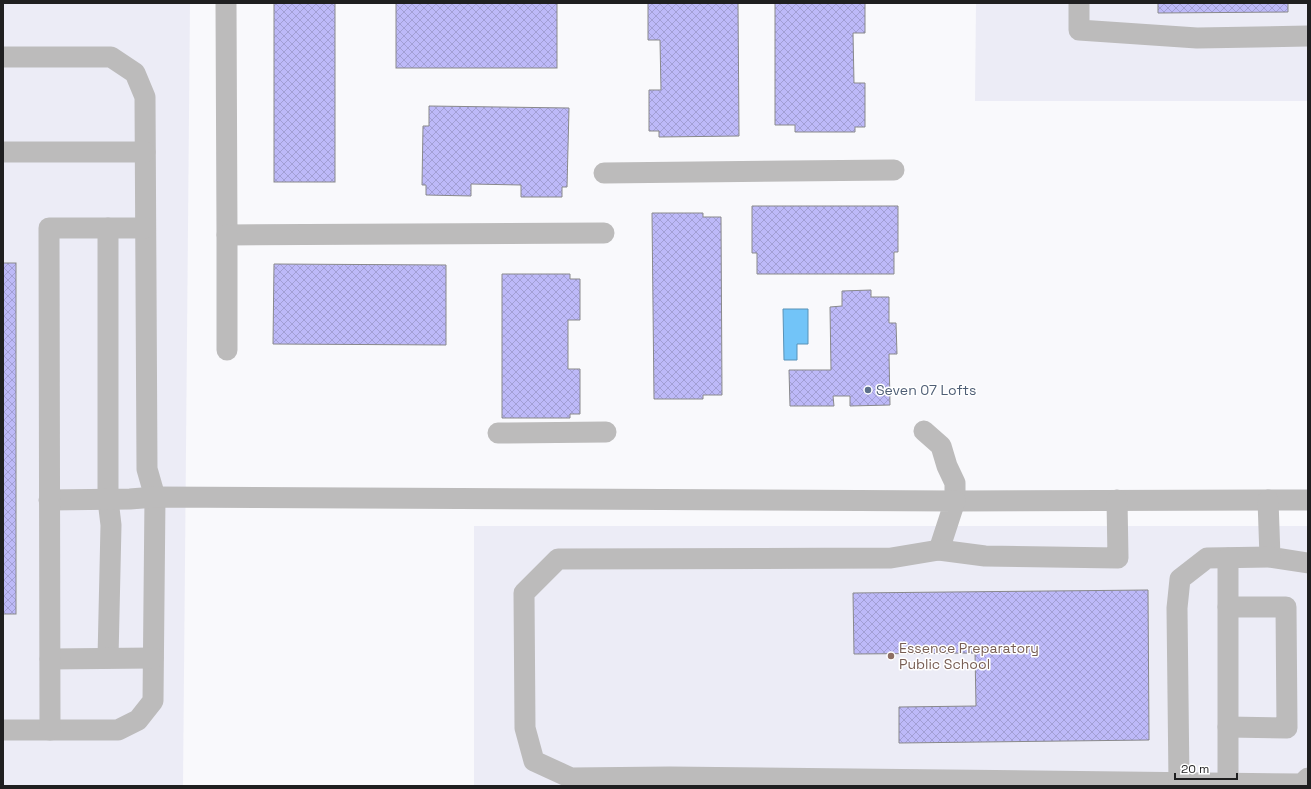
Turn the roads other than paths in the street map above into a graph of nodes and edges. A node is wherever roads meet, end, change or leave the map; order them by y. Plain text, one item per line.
1 (226, 3) edge
2 (1079, 3) edge
3 (1308, 36) edge
4 (3, 57) edge
5 (3, 152) edge
6 (145, 152) junction
7 (894, 170) dead end
8 (604, 173) dead end
9 (108, 228) junction
10 (145, 228) junction
11 (604, 233) dead end
12 (227, 235) junction
13 (227, 350) dead end
14 (924, 431) dead end
15 (606, 432) dead end
16 (498, 433) dead end
17 (155, 497) junction
18 (49, 500) junction
19 (108, 500) junction
20 (1117, 500) junction
21 (1268, 500) junction
22 (1308, 500) edge
23 (955, 501) junction
24 (939, 550) junction
25 (1270, 557) junction
26 (1228, 558) junction
27 (1308, 563) edge
28 (1228, 607) junction
29 (108, 658) junction
30 (153, 658) junction
31 (50, 659) junction
32 (1228, 727) junction
33 (3, 730) edge
34 (50, 730) junction
35 (1308, 778) edge
36 (1179, 783) junction
37 (1228, 783) junction

1 - 12 street
2 - 3 street
4 - 6 street
5 - 6 street
6 - 10 street
7 - 8 street
9 - 10 street
9 - 18 street
9 - 19 street
10 - 17 street
11 - 12 street
12 - 13 street
14 - 23 street
15 - 16 street
17 - 19 street
17 - 23 street
17 - 30 street
18 - 19 street
18 - 31 street
19 - 29 street
20 - 21 street
20 - 23 street
20 - 24 street
21 - 22 street
21 - 25 street
23 - 24 street
24 - 36 street
25 - 26 street
25 - 27 street
26 - 28 street
26 - 36 street
28 - 32 street
28 - 32 street
29 - 30 street
29 - 31 street
30 - 34 street
31 - 34 street
32 - 37 street
33 - 34 street
35 - 37 street
36 - 37 street

